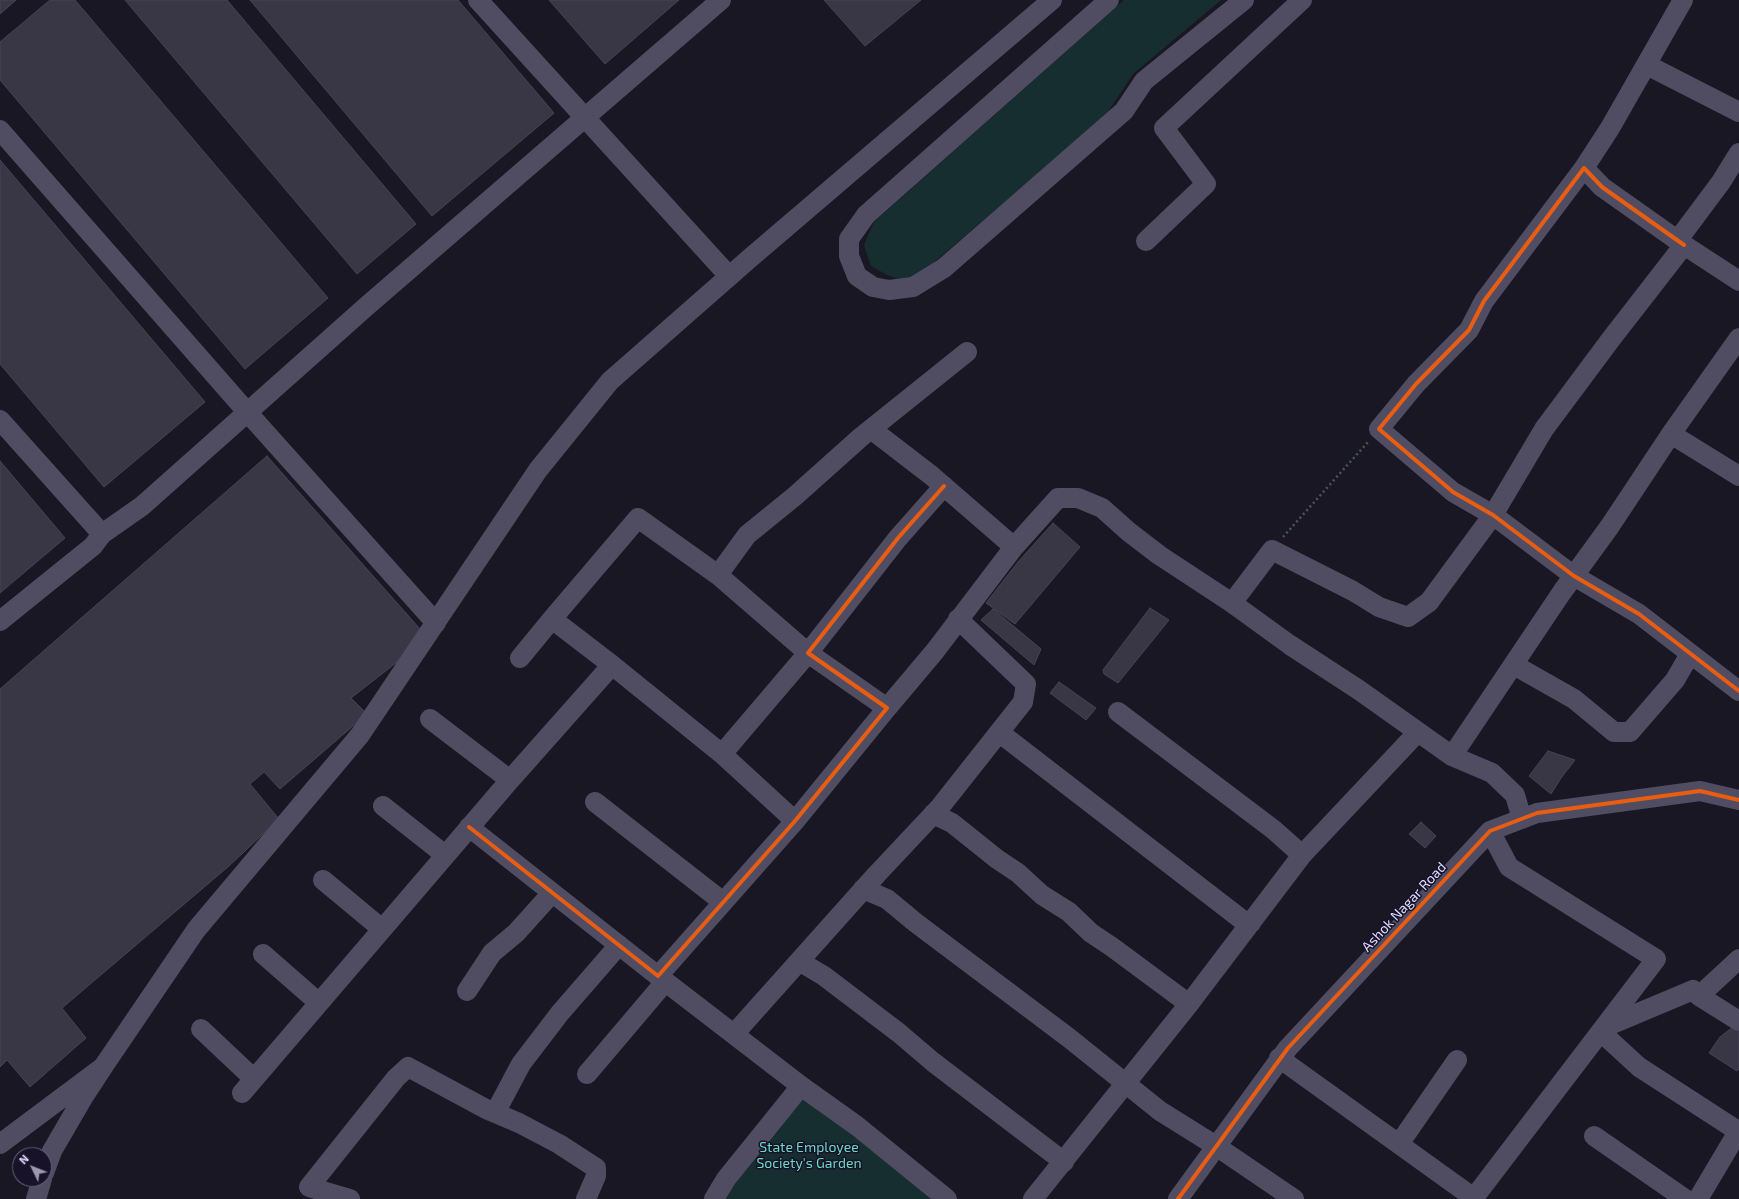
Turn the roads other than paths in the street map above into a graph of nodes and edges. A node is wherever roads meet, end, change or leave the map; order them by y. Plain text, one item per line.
1 (478, 0) edge
2 (720, 0) edge
3 (1052, 0) edge
4 (1109, 0) edge
5 (1244, 0) edge
6 (1302, 0) edge
7 (1683, 0) edge
8 (1647, 65) junction
9 (1739, 112) edge
10 (585, 119) junction
11 (0, 130) edge
12 (1739, 153) edge
13 (1584, 168) junction
14 (1146, 241) dead end
15 (1680, 243) junction
16 (729, 276) junction
17 (1739, 281) edge
18 (1739, 338) edge
19 (967, 352) dead end
20 (248, 413) junction
21 (0, 420) edge
22 (871, 429) junction
23 (1671, 434) junction
24 (1739, 476) edge
25 (944, 486) junction
26 (1492, 515) junction
27 (102, 534) junction
28 (1014, 546) junction
29 (718, 575) junction
30 (1574, 576) junction
31 (1232, 603) junction
32 (552, 619) junction
33 (958, 619) junction
34 (0, 621) edge
35 (436, 623) junction
36 (808, 653) junction
37 (1690, 654) junction
38 (520, 658) dead end
39 (612, 665) junction
40 (1514, 665) junction
41 (1739, 691) edge
42 (887, 708) junction
43 (1118, 712) dead end
44 (430, 719) dead end
45 (1000, 732) junction
46 (1417, 733) junction
47 (722, 754) junction
48 (1452, 756) junction
49 (510, 780) junction
50 (1737, 797) edge
51 (595, 802) dead end
52 (383, 806) dead end
53 (933, 814) junction
54 (1522, 819) junction
55 (795, 821) junction
56 (469, 827) junction
57 (1490, 831) junction
58 (445, 855) junction
59 (1302, 855) junction
60 (323, 880) dead end
61 (863, 889) junction
62 (552, 893) junction
63 (723, 902) junction
64 (1250, 923) junction
65 (382, 929) junction
66 (619, 945) junction
67 (263, 954) dead end
68 (1739, 960) edge
69 (799, 961) junction
70 (662, 979) junction
71 (467, 991) dead end
72 (1700, 996) junction
73 (319, 1003) junction
74 (1189, 1004) junction
75 (1739, 1021) edge
76 (201, 1029) dead end
77 (1602, 1030) junction
78 (734, 1034) junction
79 (1279, 1058) junction
80 (1457, 1060) dead end
81 (103, 1067) junction
82 (587, 1074) dead end
83 (254, 1079) junction
84 (1127, 1083) junction
85 (801, 1086) junction
86 (242, 1093) dead end
87 (495, 1113) junction
88 (1739, 1130) edge
89 (1594, 1136) dead end
90 (0, 1144) edge
91 (1399, 1144) junction
92 (1216, 1146) junction
93 (52, 1151) edge
94 (1064, 1162) junction
95 (40, 1187) edge
96 (1473, 1198) edge
97 (36, 1199) edge
98 (350, 1199) edge
99 (586, 1199) edge
100 (714, 1199) edge
101 (947, 1199) edge
102 (1033, 1199) edge
103 (1178, 1199) edge
104 (1294, 1199) edge
105 (1685, 1199) edge
106 (1698, 1199) edge

1 - 10 street
2 - 10 street
3 - 16 street
4 - 5 street
6 - 14 street
7 - 8 street
8 - 9 street
8 - 13 street
10 - 16 street
10 - 20 street
11 - 20 street
12 - 15 street
13 - 15 street
13 - 26 street
15 - 17 street
15 - 26 street
16 - 35 street
18 - 23 street
19 - 22 street
20 - 27 street
20 - 35 street
21 - 27 street
22 - 25 street
22 - 29 street
23 - 24 street
23 - 30 street
25 - 28 street
25 - 36 street
26 - 30 street
26 - 31 street
27 - 34 street
28 - 31 street
28 - 33 street
29 - 32 street
29 - 36 street
30 - 37 street
30 - 40 street
31 - 46 street
32 - 38 street
32 - 39 street
33 - 42 street
33 - 45 street
35 - 81 street
36 - 42 street
36 - 47 street
37 - 40 street
37 - 41 street
39 - 47 street
39 - 49 street
40 - 48 street
42 - 55 street
43 - 59 street
44 - 49 street
45 - 53 street
45 - 64 street
46 - 48 street
46 - 59 street
47 - 55 street
48 - 54 street
49 - 56 street
50 - 54 street, Ashok Nagar Road
51 - 63 street
52 - 58 street
53 - 61 street
53 - 74 street
54 - 57 street, Ashok Nagar Road
55 - 63 street
56 - 58 street
56 - 62 street
57 - 77 street
57 - 79 street, Ashok Nagar Road
58 - 65 street
59 - 64 street
60 - 65 street
61 - 69 street
61 - 84 street
62 - 66 street
62 - 71 street
63 - 70 street
64 - 74 street
65 - 73 street
66 - 70 street
66 - 87 street
67 - 73 street
68 - 72 street
69 - 78 street
69 - 94 street
70 - 78 street
70 - 82 street
72 - 75 street
72 - 77 street
73 - 83 street
74 - 84 street
76 - 83 street
77 - 88 street
77 - 96 street
78 - 85 street
79 - 91 street
79 - 92 street, Ashok Nagar Road
80 - 91 street
81 - 90 street
81 - 93 street
83 - 86 street
84 - 92 street
84 - 94 street
85 - 100 street
85 - 101 street
87 - 98 street
87 - 99 street
88 - 106 street
89 - 105 street
91 - 96 street
92 - 103 street, Ashok Nagar Road
92 - 104 street
94 - 102 street
95 - 97 street

